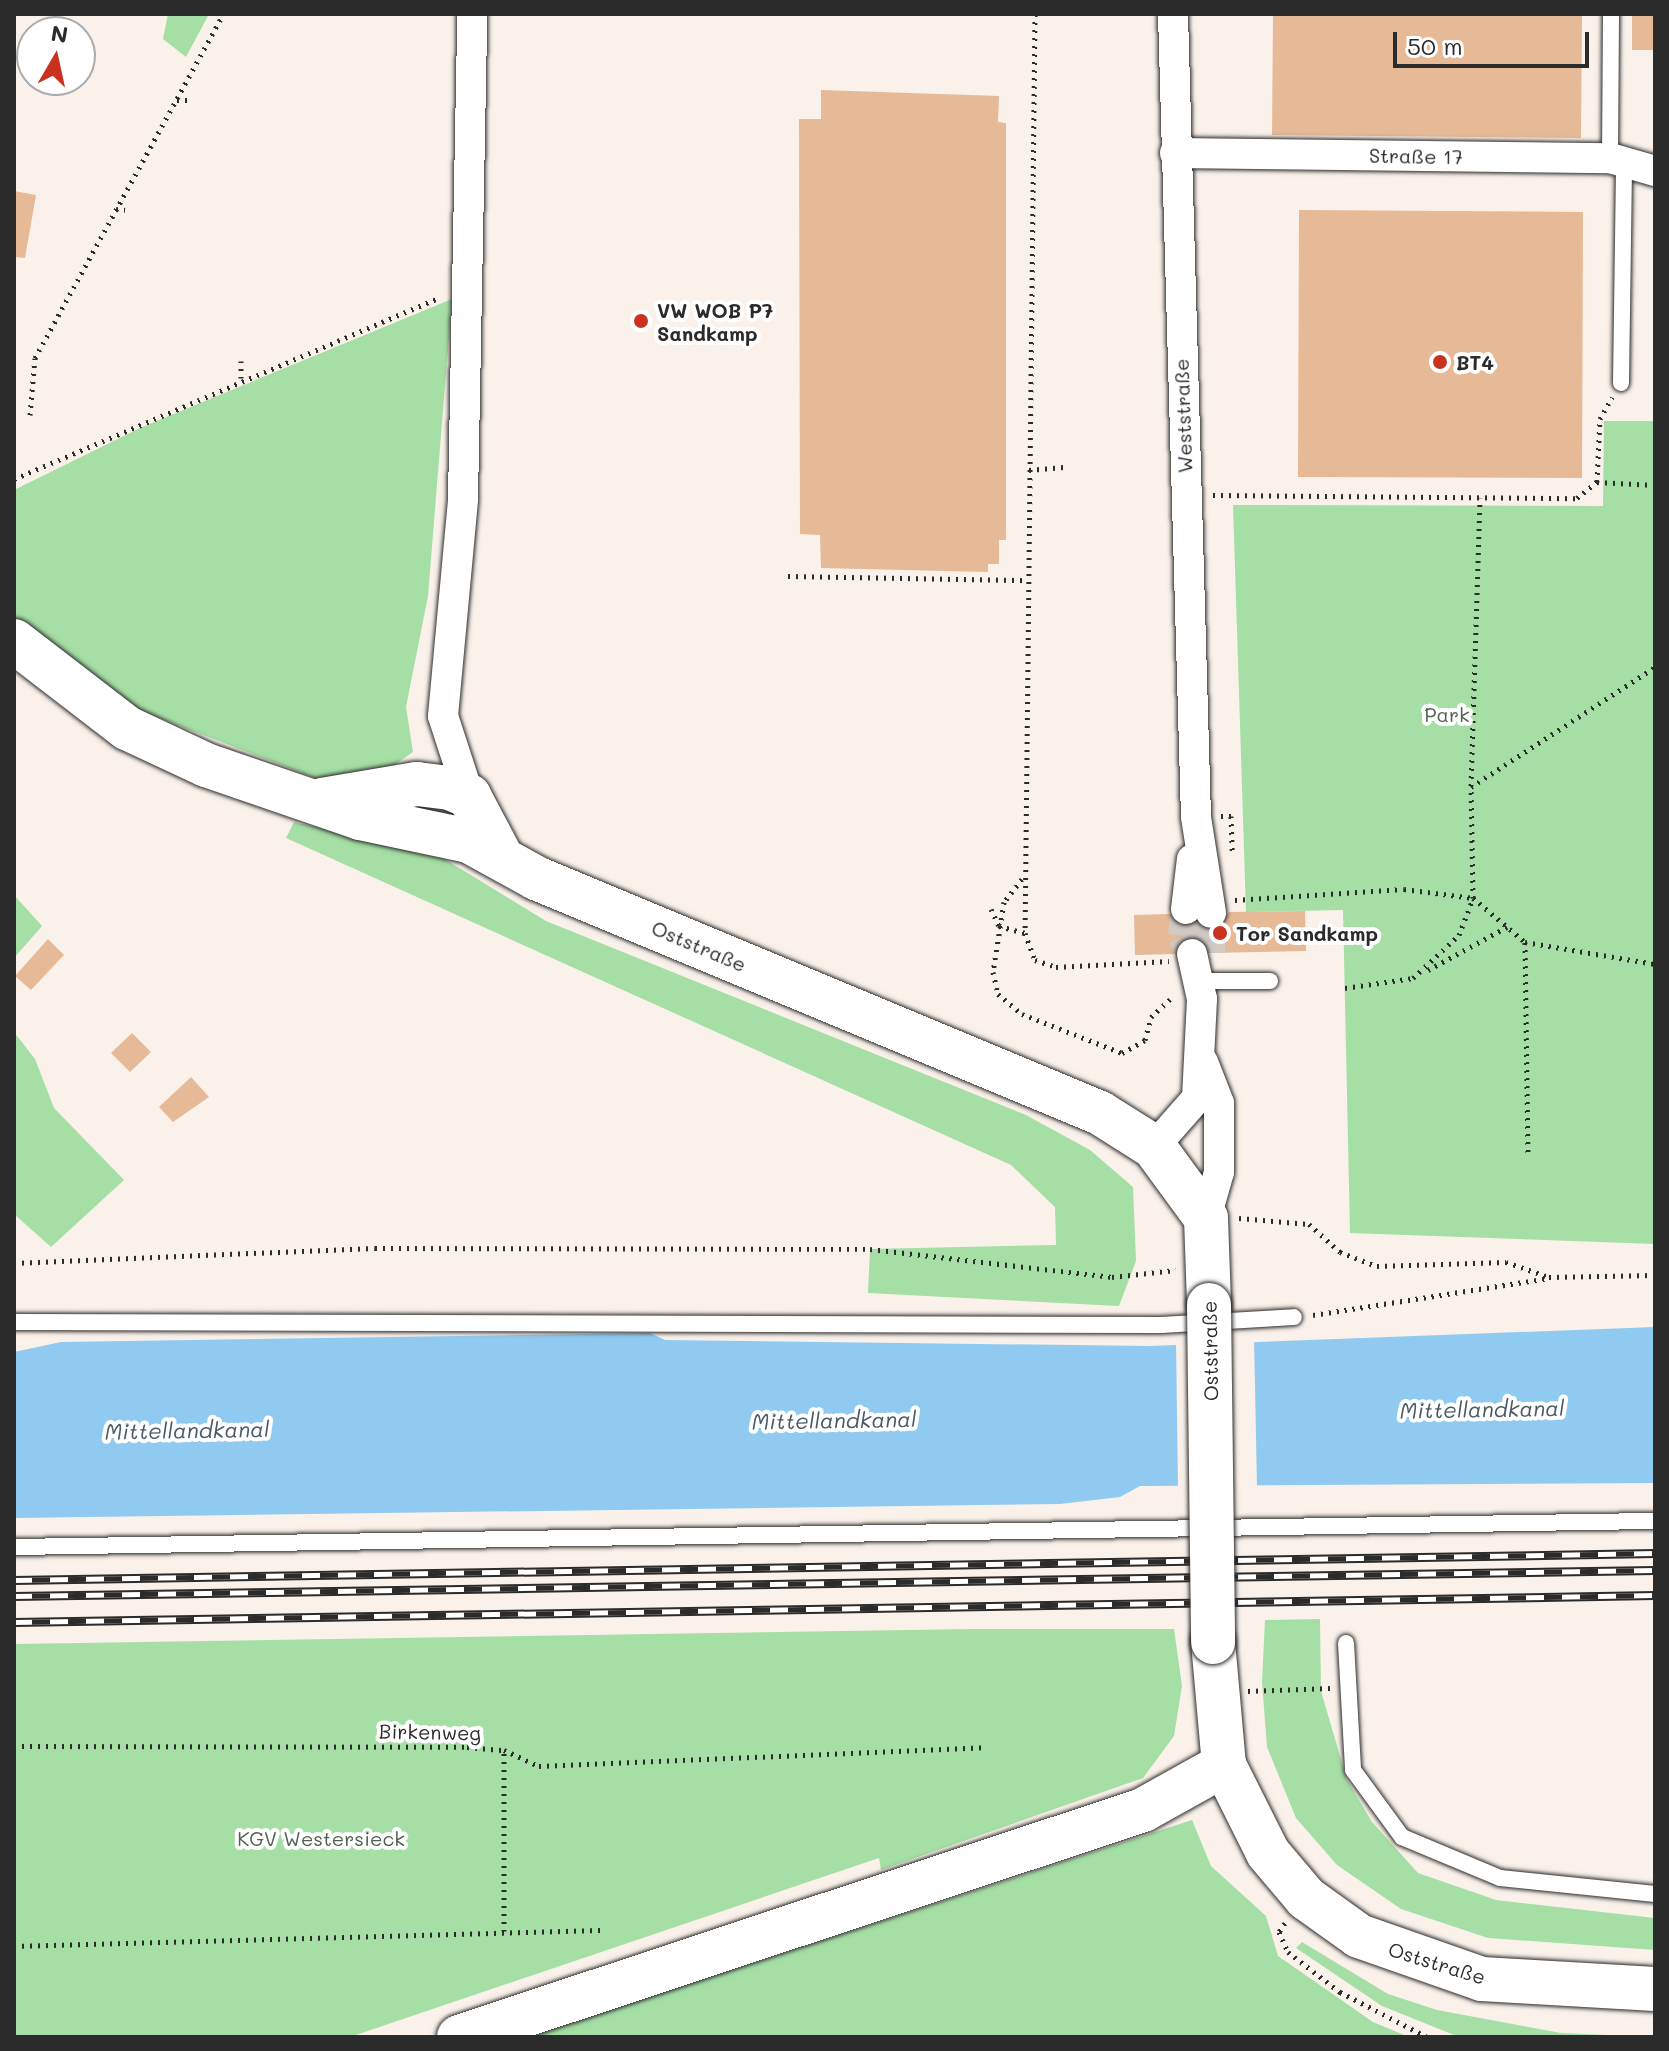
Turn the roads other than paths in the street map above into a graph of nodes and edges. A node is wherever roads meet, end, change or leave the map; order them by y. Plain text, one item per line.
1 (472, 14) edge
2 (1173, 14) edge
3 (1611, 14) edge
4 (1175, 153) junction
5 (1617, 159) junction
6 (1655, 171) edge
7 (1621, 383) road end
8 (14, 641) edge
9 (469, 796) junction
10 (322, 800) junction
11 (499, 853) junction
12 (1202, 909) tunnel mouth
13 (1193, 962) joint
14 (1270, 981) dead end
15 (1202, 1060) junction
16 (1154, 1147) junction
17 (1206, 1218) junction
18 (1294, 1317) road end
19 (14, 1322) edge
20 (1655, 1521) edge
21 (14, 1547) edge
22 (1346, 1643) dead end
23 (1224, 1765) junction
24 (1655, 1894) edge
25 (1655, 1989) edge
26 (459, 2037) edge

1 - 9 street
2 - 4 street, Weststraße
3 - 5 lane
4 - 5 street, Straße 17
4 - 12 street, Weststraße
5 - 6 street, Straße 17
5 - 7 lane
8 - 10 street, Oststraße
9 - 10 street
9 - 11 street
10 - 11 street, Oststraße
11 - 16 street, Oststraße
13 - 14 lane
13 - 15 street
15 - 16 street
15 - 17 street
16 - 17 street, Oststraße
17 - 23 street, Oststraße, bridge
18 - 19 lane
20 - 21 lane
22 - 24 lane
23 - 25 street, Oststraße
23 - 26 street

